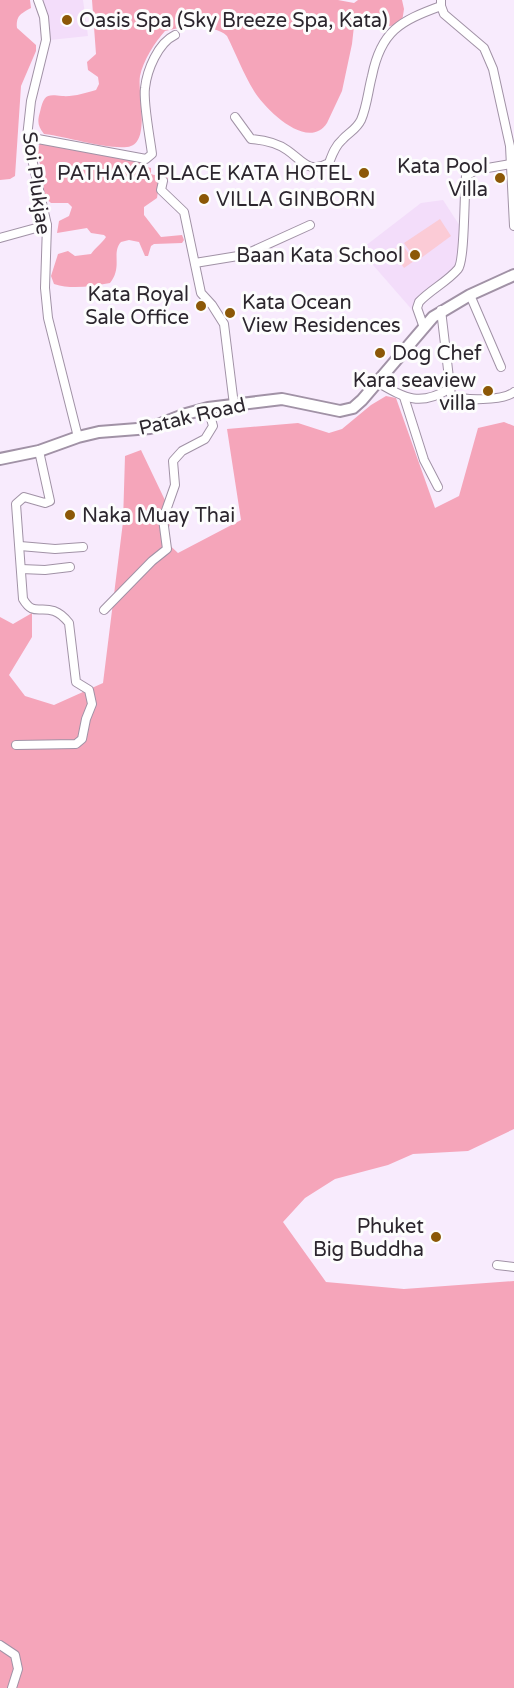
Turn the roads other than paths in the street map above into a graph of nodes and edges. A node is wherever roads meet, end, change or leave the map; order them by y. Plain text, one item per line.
1 (38, 0) edge
2 (441, 3) edge
3 (175, 36) dead end
4 (235, 117) dead end
5 (27, 137) junction
6 (511, 164) junction
7 (164, 181) dead end
8 (47, 225) junction
9 (310, 225) dead end
10 (514, 226) edge
11 (0, 238) edge
12 (195, 263) junction
13 (514, 275) edge
14 (471, 295) junction
15 (441, 310) junction
16 (423, 326) junction
17 (501, 367) dead end
18 (377, 382) junction
19 (449, 389) junction
20 (514, 392) edge
21 (404, 397) junction
22 (234, 405) junction
23 (208, 408) junction
24 (78, 437) junction
25 (39, 451) junction
26 (0, 459) edge
27 (438, 487) dead end
28 (20, 546) junction
29 (82, 547) dead end
30 (70, 567) dead end
31 (21, 569) junction
32 (104, 610) dead end
33 (16, 745) dead end
34 (497, 1265) dead end
35 (514, 1267) edge
36 (0, 1645) edge
37 (12, 1688) edge

1 - 5 street, Soi Plukjae
2 - 4 street
2 - 6 street
3 - 5 street
5 - 8 street, Soi Plukjae
6 - 10 street
6 - 16 street
7 - 12 street
8 - 11 street
8 - 24 street, Soi Plukjae
9 - 12 street
12 - 22 street
13 - 14 main road, Patak Road
14 - 15 main road, Patak Road
14 - 17 street
15 - 16 main road, Patak Road
15 - 19 street
16 - 18 main road, Patak Road
18 - 21 street
18 - 22 main road, Patak Road
19 - 20 street
19 - 21 street
21 - 27 street
22 - 23 main road, Patak Road
23 - 24 main road, Patak Road
23 - 32 street
24 - 25 main road, Patak Road
25 - 26 main road, Patak Road
25 - 28 street
28 - 29 street
28 - 31 street
30 - 31 street
31 - 33 street
34 - 35 street
36 - 37 street

